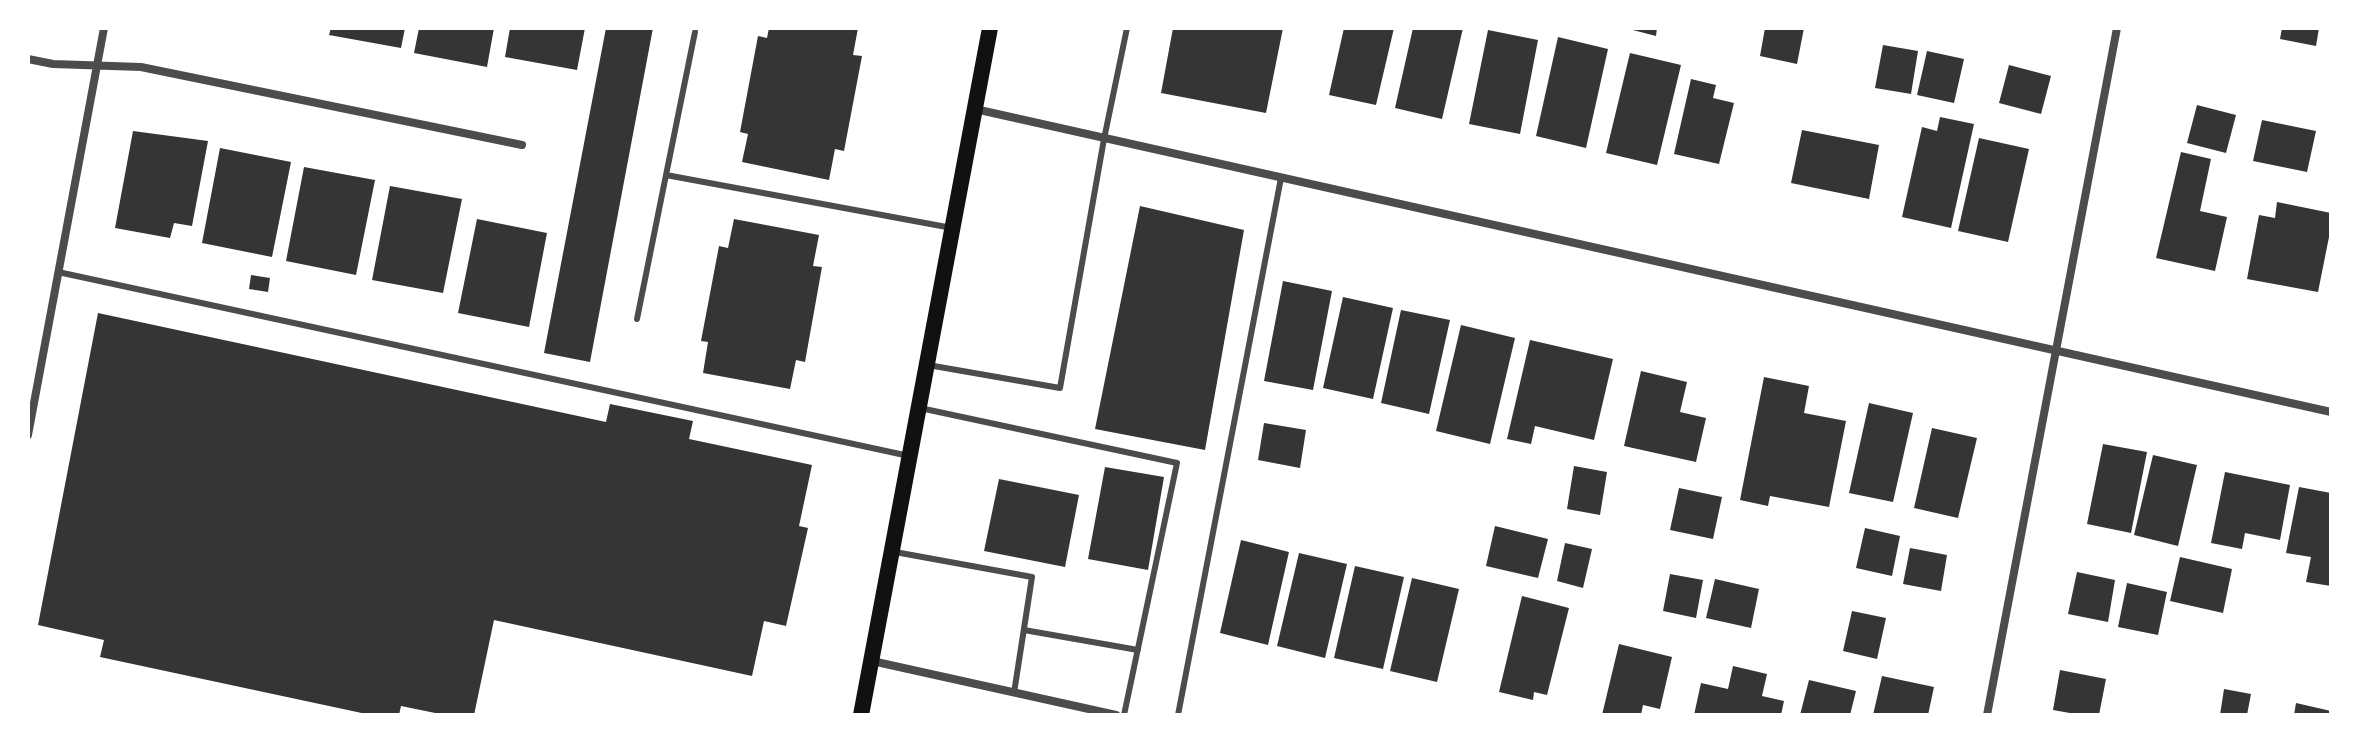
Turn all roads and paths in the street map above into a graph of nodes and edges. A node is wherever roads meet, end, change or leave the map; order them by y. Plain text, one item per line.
1 (104, 28) edge
2 (990, 28) edge
3 (1127, 28) edge
4 (2117, 28) edge
5 (695, 32) dead end
6 (28, 59) edge
7 (97, 65) junction
8 (974, 109) junction
9 (1104, 139) junction
10 (522, 145) dead end
11 (666, 175) junction
12 (1281, 178) junction
13 (952, 228) junction
14 (58, 272) junction
15 (637, 319) dead end
16 (2056, 352) junction
17 (926, 365) junction
18 (918, 408) junction
19 (2331, 412) edge
20 (28, 435) edge
21 (909, 456) junction
22 (892, 552) junction
23 (1024, 630) junction
24 (1138, 650) junction
25 (871, 661) junction
26 (1014, 693) junction
27 (861, 715) edge
28 (1116, 715) edge
29 (1124, 715) edge
30 (1178, 715) edge
31 (1987, 715) edge

1 - 7 street
2 - 8 main road
3 - 9 lane
4 - 16 street
5 - 11 lane
6 - 7 street
7 - 10 street
7 - 14 street
8 - 9 street
8 - 13 main road
9 - 12 street
9 - 17 lane
11 - 13 lane
11 - 15 lane
12 - 16 street
12 - 30 lane
13 - 17 main road
14 - 20 street
14 - 21 lane
16 - 19 street
16 - 31 street
17 - 18 main road
18 - 21 main road
18 - 24 lane
21 - 22 main road
22 - 23 lane
22 - 25 main road
23 - 24 lane
23 - 26 lane
24 - 29 lane
25 - 26 street
25 - 27 main road
26 - 28 street

